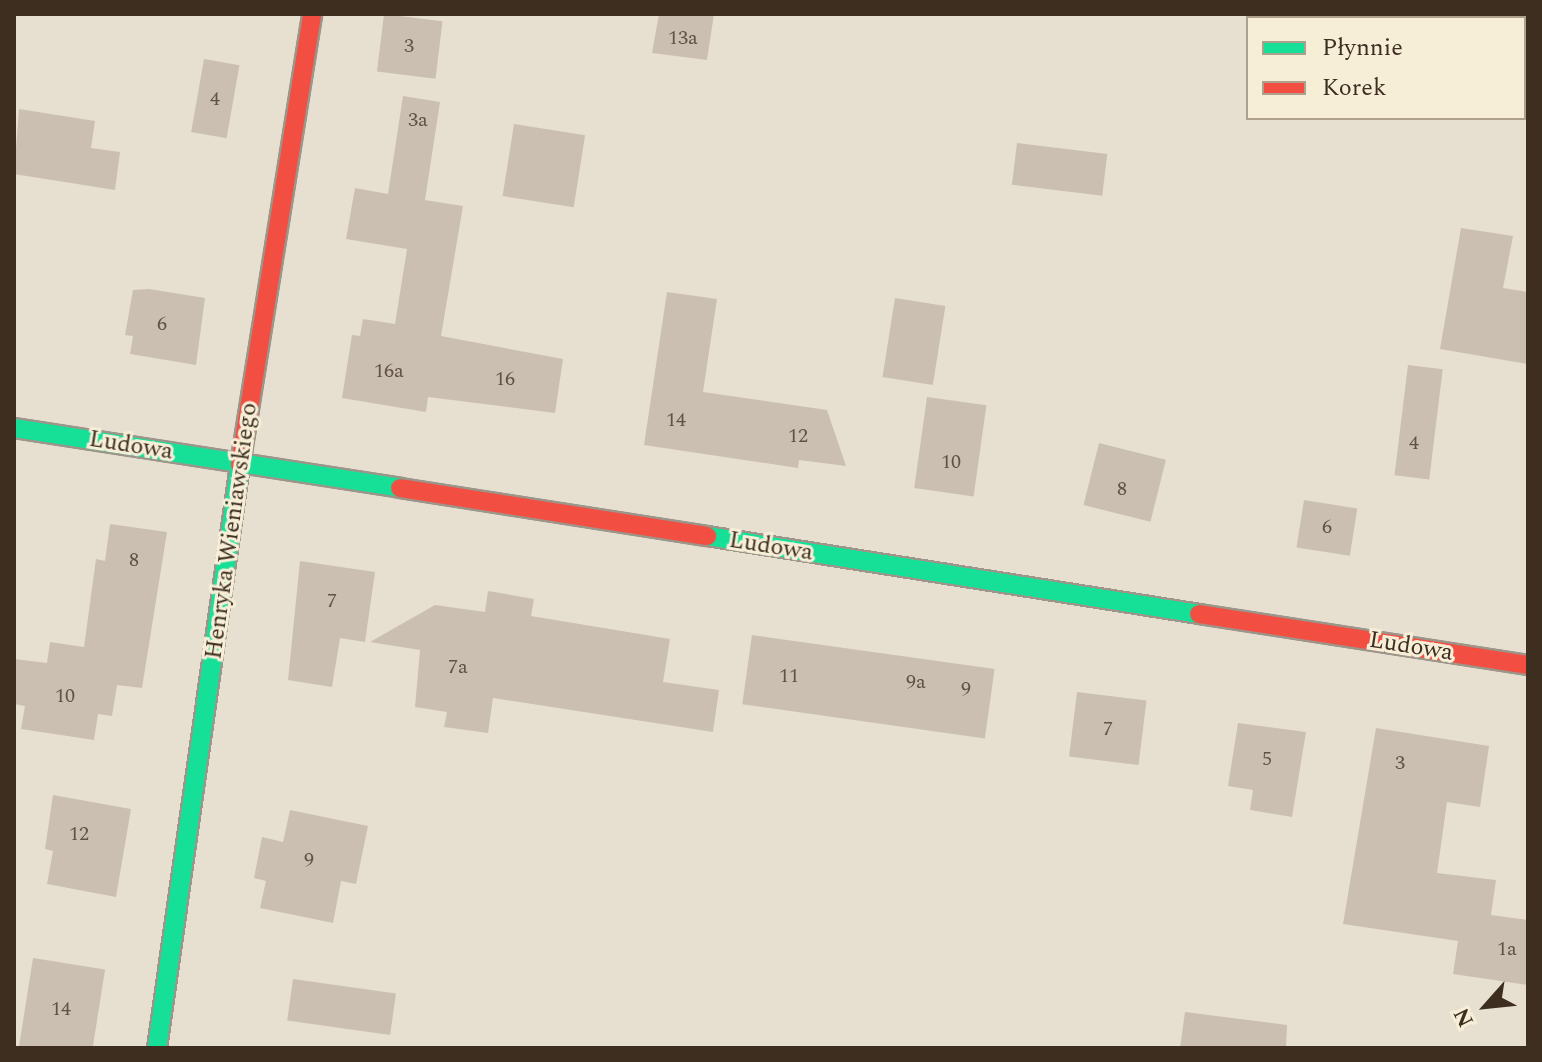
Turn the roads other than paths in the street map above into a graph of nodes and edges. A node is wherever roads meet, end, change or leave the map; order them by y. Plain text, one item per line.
1 (312, 14) edge
2 (14, 428) edge
3 (240, 464) junction
4 (1528, 665) edge
5 (157, 1048) edge

1 - 3 street, Henryka Wieniawskiego
2 - 3 street, Ludowa
3 - 4 street, Ludowa
3 - 5 street, Henryka Wieniawskiego

